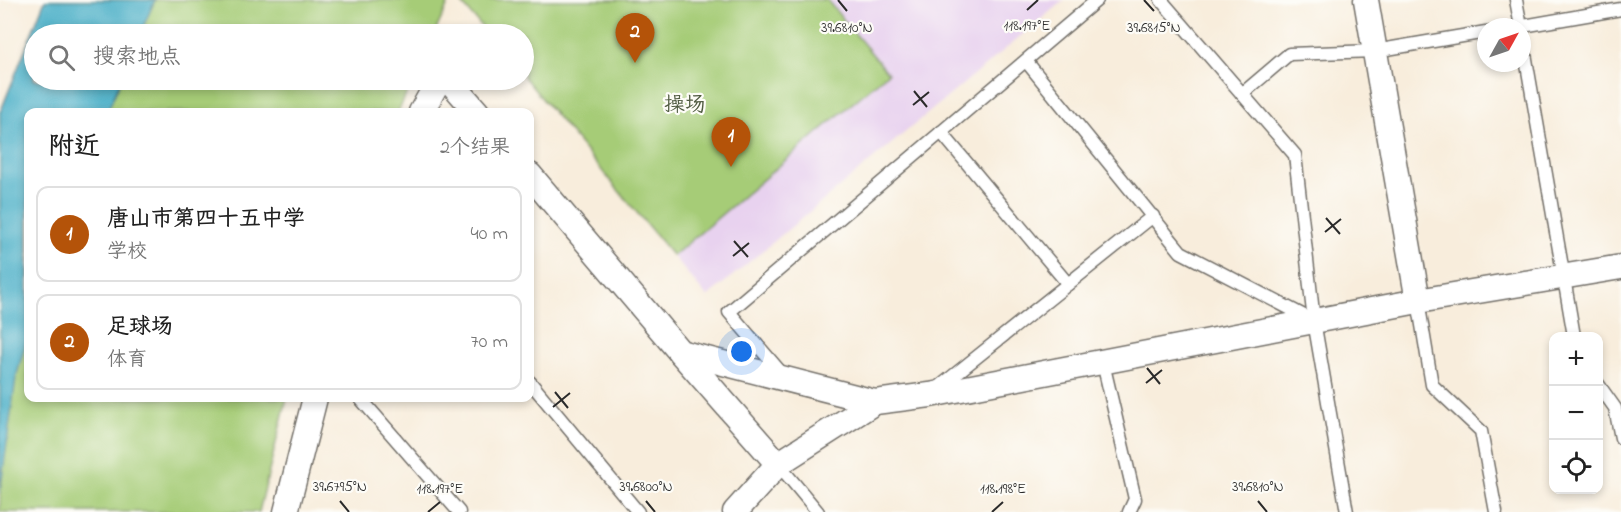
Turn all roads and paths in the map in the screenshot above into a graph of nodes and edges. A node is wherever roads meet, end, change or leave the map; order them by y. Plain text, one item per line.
1 (1097, 0) edge
2 (1161, 0) edge
3 (1366, 0) edge
4 (1516, 0) edge
5 (1621, 9) edge
6 (1518, 18) edge
7 (1531, 25) edge
8 (1477, 34) edge
9 (1375, 51) junction
10 (1026, 61) junction
11 (1528, 72) edge
12 (433, 90) edge
13 (458, 90) edge
14 (1242, 94) junction
15 (423, 108) edge
16 (474, 108) edge
17 (941, 132) junction
18 (534, 180) edge
19 (1153, 216) junction
20 (1621, 267) edge
21 (1564, 277) junction
22 (1068, 284) junction
23 (1418, 301) junction
24 (1314, 321) junction
25 (1573, 332) edge
26 (680, 352) junction
27 (1103, 363) junction
28 (787, 380) junction
29 (1600, 386) edge
30 (534, 387) edge
31 (930, 395) junction
32 (314, 402) edge
33 (363, 402) edge
34 (875, 402) junction
35 (1621, 438) edge
36 (778, 464) junction
37 (286, 512) edge
38 (459, 512) edge
39 (638, 512) edge
40 (735, 512) edge
41 (818, 512) edge
42 (1129, 512) edge
43 (1347, 512) edge
44 (1496, 512) edge

1 - 10 lane
2 - 14 lane
3 - 9 street
4 - 6 lane
5 - 7 lane
8 - 9 lane
9 - 14 lane
9 - 23 street
10 - 17 lane
10 - 19 lane
11 - 21 lane
12 - 15 street
13 - 16 street
14 - 24 lane
17 - 22 lane
17 - 28 lane
18 - 26 street
19 - 22 lane
19 - 24 lane
20 - 21 street
21 - 23 street
21 - 25 lane
22 - 31 lane
23 - 24 street
23 - 44 lane
24 - 27 street
24 - 43 lane
26 - 28 street
26 - 36 street
27 - 31 street
27 - 42 lane
28 - 34 street
29 - 35 lane
30 - 39 lane
31 - 34 street
32 - 37 street
33 - 38 lane
34 - 36 street
36 - 40 street
36 - 41 lane

